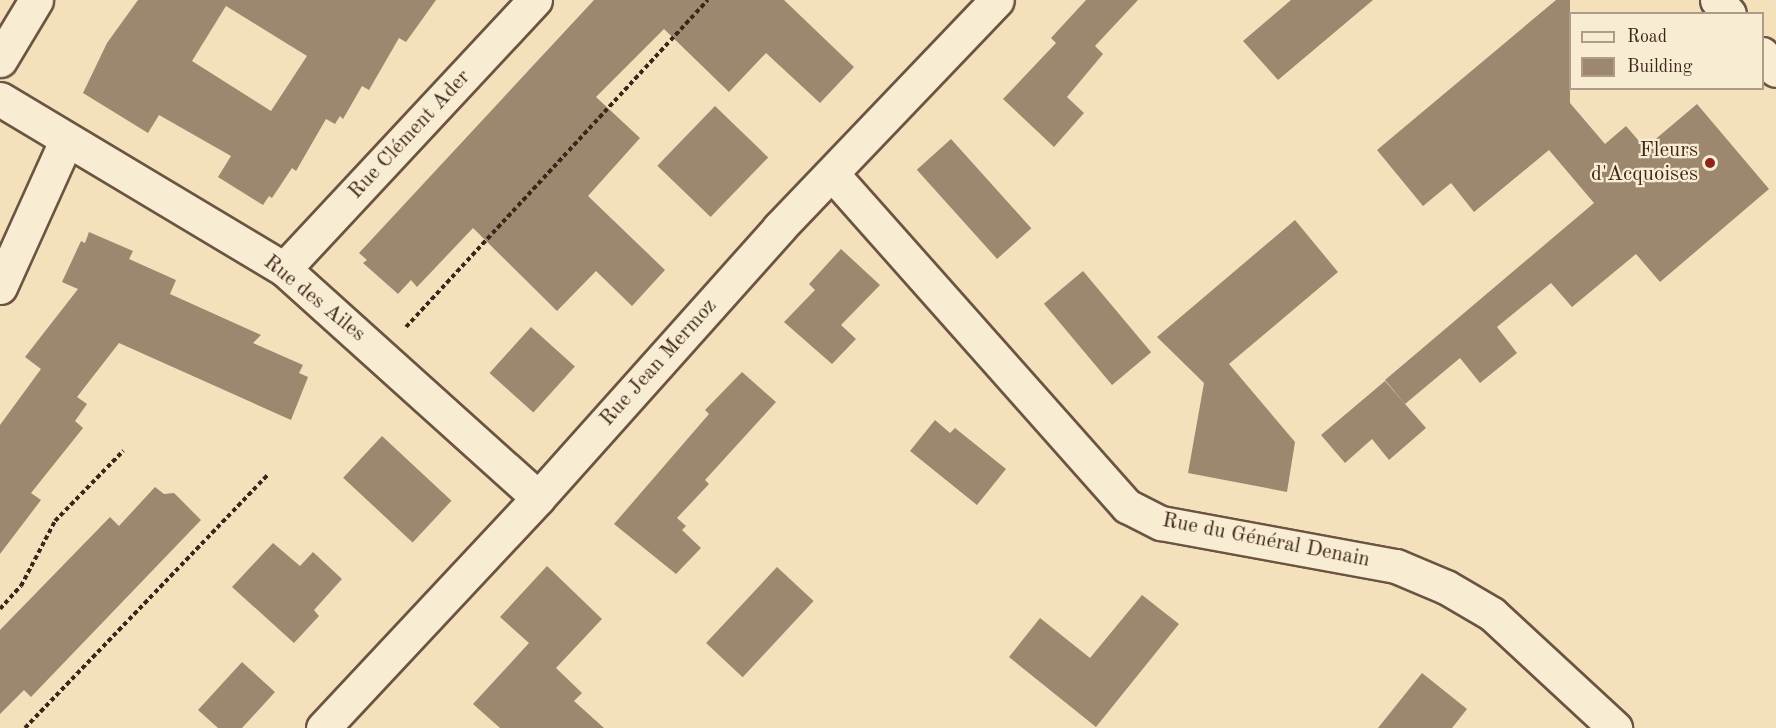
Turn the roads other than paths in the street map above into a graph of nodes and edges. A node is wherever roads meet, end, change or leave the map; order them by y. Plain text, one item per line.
1 (36, 0) edge
2 (535, 0) edge
3 (997, 0) edge
4 (1717, 0) edge
5 (1727, 12) edge
6 (1764, 56) edge
7 (0, 60) edge
8 (1776, 70) edge
9 (0, 99) edge
10 (66, 141) junction
11 (833, 175) junction
12 (284, 269) junction
13 (0, 287) edge
14 (538, 498) junction
15 (323, 728) edge
16 (1615, 728) edge

1 - 7 street
2 - 12 street, Rue Clément Ader
3 - 11 street, Rue Jean Mermoz
4 - 5 street
6 - 8 street
9 - 10 street, Rue des Ailes
10 - 12 street, Rue des Ailes
10 - 13 street
11 - 14 street, Rue Jean Mermoz
11 - 16 street, Rue du Général Denain
12 - 14 street, Rue des Ailes
14 - 15 street, Rue Jean Mermoz

